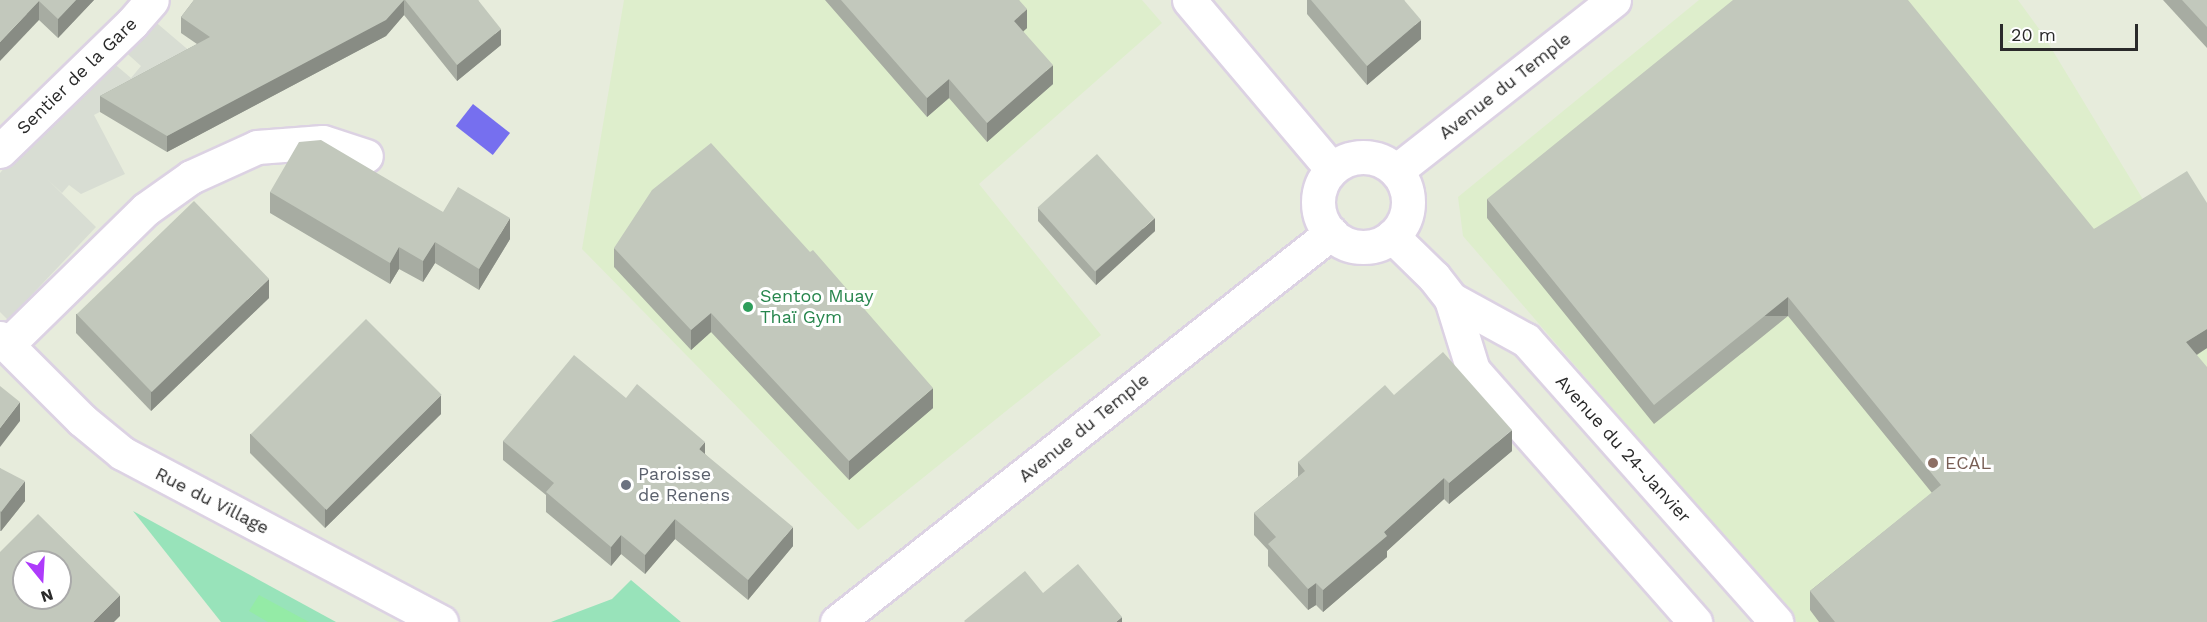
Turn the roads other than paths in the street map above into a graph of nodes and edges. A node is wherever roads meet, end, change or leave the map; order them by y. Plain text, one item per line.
1 (152, 0) edge
2 (1189, 0) edge
3 (1614, 0) edge
4 (0, 151) edge
5 (366, 156) dead end
6 (1332, 169) junction
7 (1396, 171) junction
8 (1330, 233) junction
9 (1392, 236) junction
10 (1451, 299) junction
11 (4, 342) edge
12 (441, 622) edge
13 (837, 622) edge
14 (1695, 622) edge
15 (1776, 622) edge

1 - 4 street, Sentier de la Gare
2 - 6 street
3 - 7 street, Avenue du Temple
5 - 11 street, Rue du Village
6 - 7 street
6 - 8 street
7 - 9 street
8 - 9 street
8 - 13 street, Avenue du Temple
9 - 10 street, Avenue du 24-Janvier
10 - 14 street, Avenue du 24-Janvier
10 - 15 street, Avenue du 24-Janvier
11 - 12 street, Rue du Village

